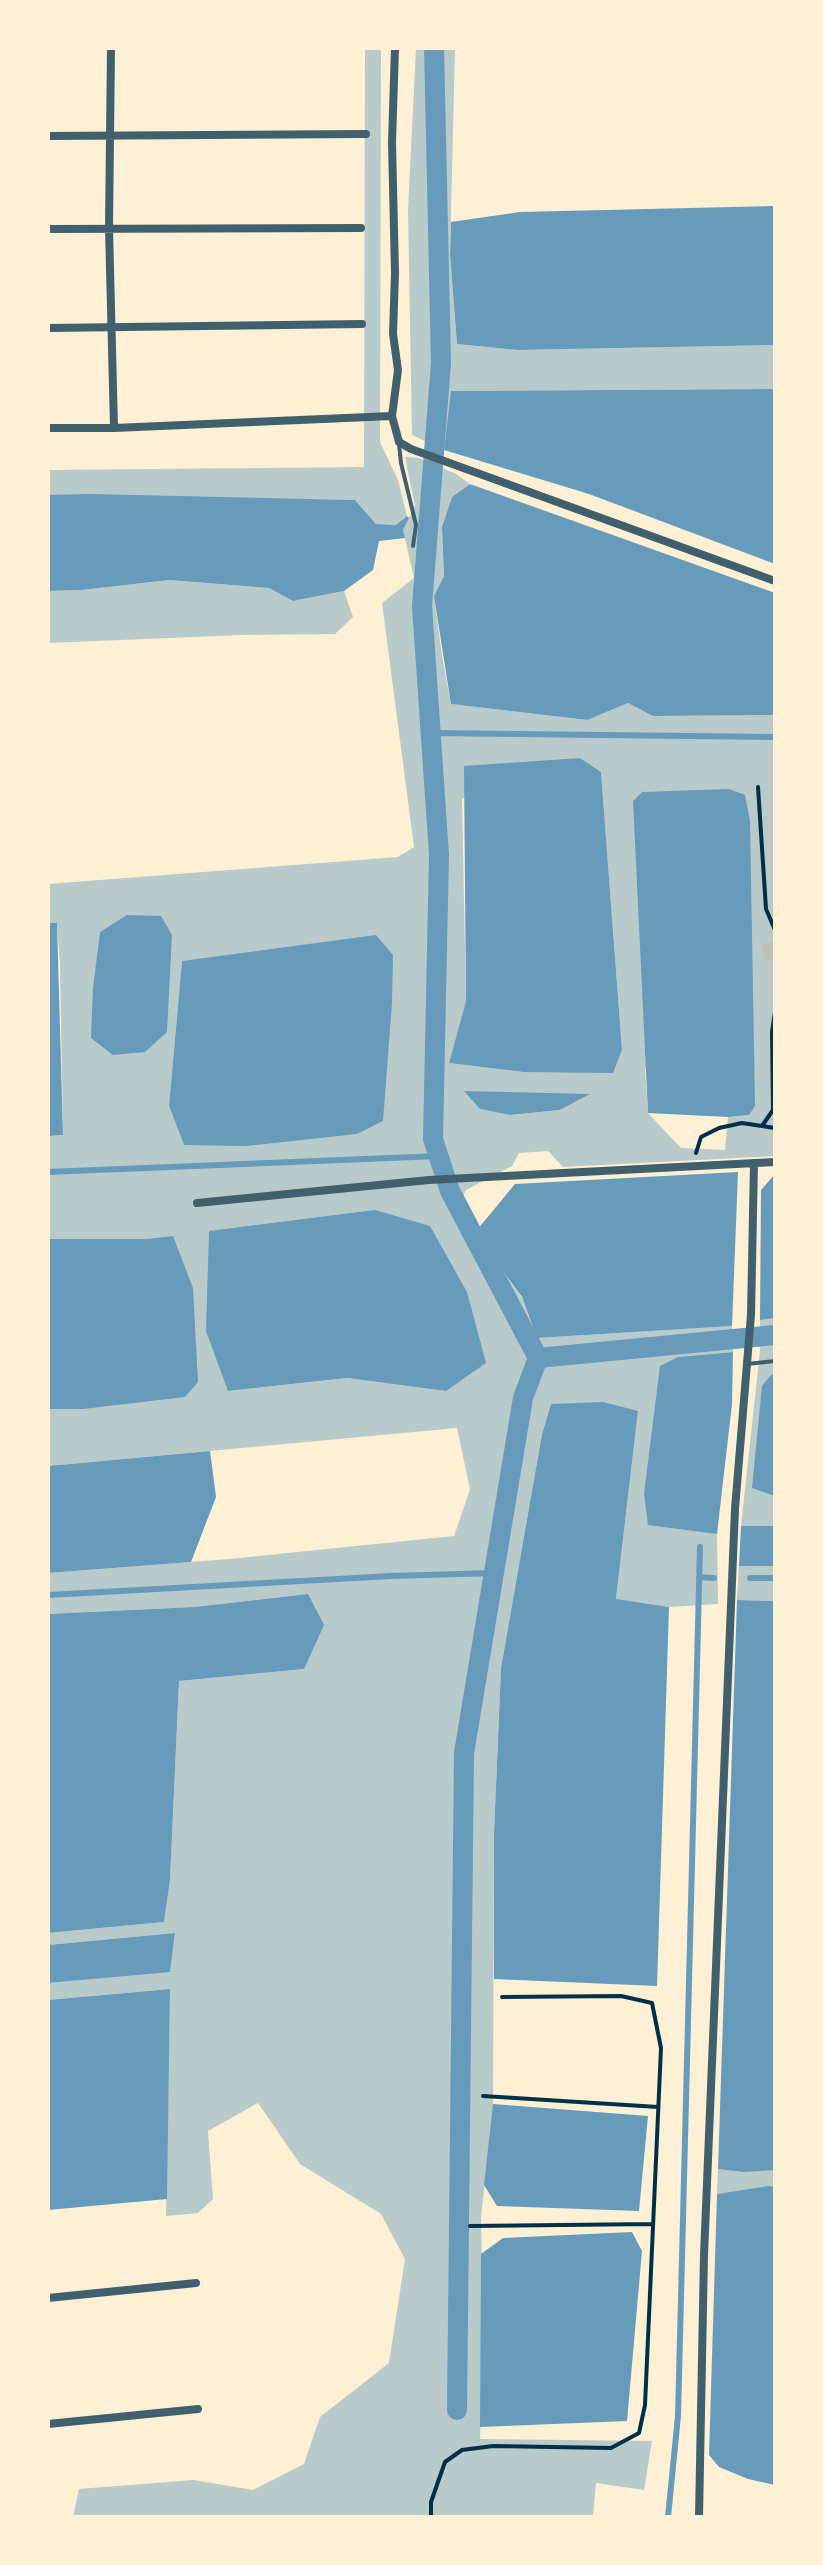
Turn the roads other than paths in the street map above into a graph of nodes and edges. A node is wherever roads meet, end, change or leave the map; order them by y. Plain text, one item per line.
1 (111, 48) edge
2 (395, 48) edge
3 (366, 134) dead end
4 (48, 136) edge
5 (109, 138) junction
6 (109, 228) junction
7 (361, 228) dead end
8 (48, 229) edge
9 (362, 324) dead end
10 (48, 328) edge
11 (111, 328) junction
12 (392, 416) junction
13 (48, 428) edge
14 (114, 428) junction
15 (399, 442) junction
16 (413, 546) dead end
17 (775, 581) edge
18 (775, 1162) edge
19 (754, 1163) junction
20 (197, 1203) dead end
21 (775, 1361) edge
22 (747, 1364) junction
23 (196, 2283) dead end
24 (48, 2298) edge
25 (198, 2409) dead end
26 (48, 2424) edge
27 (699, 2517) edge

1 - 5 street
2 - 12 street
3 - 5 street
4 - 5 street
5 - 6 street
6 - 7 street
6 - 8 street
6 - 11 street
9 - 11 street
10 - 11 street
11 - 14 street
12 - 14 street
12 - 15 street
13 - 14 street
15 - 16 lane
15 - 17 street
18 - 19 street
19 - 20 street
19 - 22 street
21 - 22 lane
22 - 27 street
23 - 24 street
25 - 26 street

